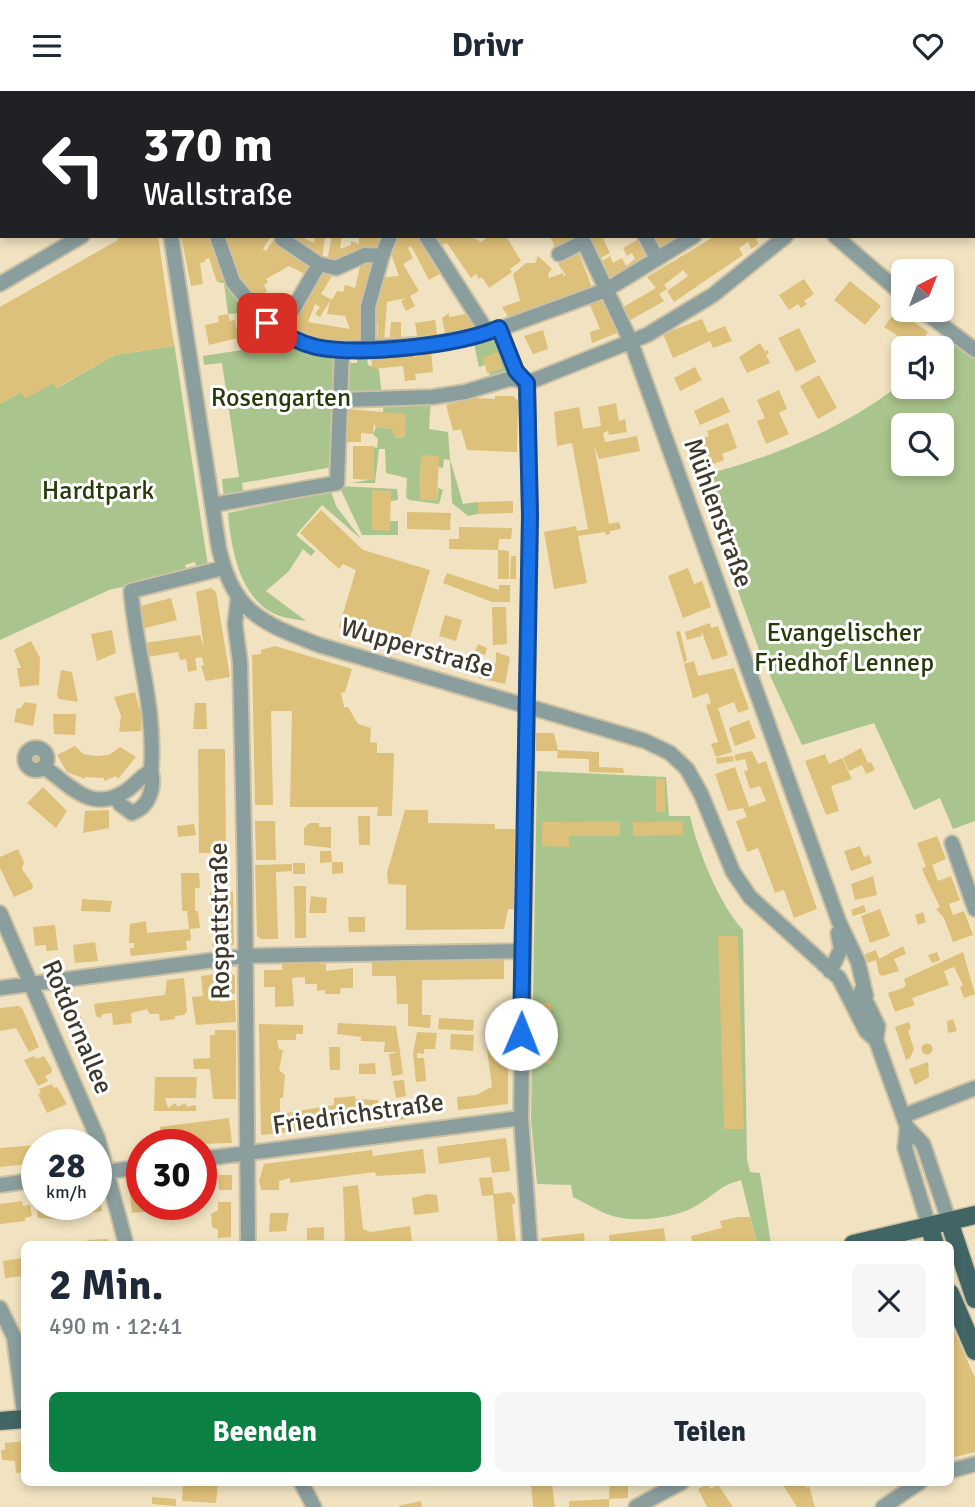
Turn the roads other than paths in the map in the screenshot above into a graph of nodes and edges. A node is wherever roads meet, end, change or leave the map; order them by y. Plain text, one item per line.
1 (79, 238) edge
2 (171, 238) edge
3 (218, 238) edge
4 (280, 238) edge
5 (389, 238) edge
6 (427, 238) edge
7 (646, 238) edge
8 (691, 238) edge
9 (784, 238) edge
10 (837, 238) edge
11 (582, 239) edge
12 (559, 254) dead end
13 (382, 256) junction
14 (657, 259) junction
15 (319, 264) junction
16 (0, 285) edge
17 (891, 285) edge
18 (606, 290) junction
19 (938, 322) edge
20 (493, 331) junction
21 (280, 332) junction
22 (631, 342) junction
23 (342, 349) junction
24 (368, 349) junction
25 (975, 350) edge
26 (527, 383) junction
27 (340, 400) junction
28 (212, 505) junction
29 (223, 568) junction
30 (239, 598) junction
31 (527, 706) junction
32 (44, 767) dead end
33 (151, 771) junction
34 (117, 797) junction
35 (952, 843) dead end
36 (975, 909) edge
37 (0, 912) edge
38 (839, 922) junction
39 (523, 951) junction
40 (245, 956) junction
41 (856, 959) junction
42 (835, 974) junction
43 (32, 983) junction
44 (0, 988) edge
45 (866, 996) junction
46 (876, 1040) junction
47 (975, 1088) edge
48 (521, 1118) junction
49 (905, 1121) junction
50 (95, 1129) edge
51 (246, 1154) junction
52 (217, 1157) edge
53 (21, 1182) edge
54 (0, 1185) edge
55 (112, 1202) edge
56 (975, 1215) edge
57 (949, 1221) junction
58 (929, 1226) junction
59 (975, 1240) edge
60 (125, 1241) edge
61 (248, 1241) edge
62 (530, 1241) edge
63 (866, 1241) edge
64 (934, 1241) edge
65 (952, 1241) edge
66 (954, 1245) edge
67 (954, 1247) edge
68 (975, 1299) edge
69 (954, 1302) edge
70 (0, 1308) edge
71 (975, 1351) edge
72 (21, 1390) edge
73 (21, 1419) edge
74 (0, 1421) edge
75 (975, 1464) edge
76 (954, 1470) edge
77 (303, 1486) edge
78 (675, 1486) edge
79 (914, 1486) edge
80 (314, 1507) edge
81 (636, 1507) edge
82 (883, 1507) edge

1 - 16 street
2 - 28 street, Wupperstraße
3 - 21 street
4 - 15 street
5 - 13 street
6 - 20 street
7 - 14 street
8 - 14 street
9 - 22 street
10 - 17 street
11 - 12 street, Mühlenstraße
11 - 18 street, Mühlenstraße
13 - 15 street
13 - 24 street
14 - 18 street
15 - 21 street
18 - 20 street
18 - 22 street, Mühlenstraße
19 - 25 street
20 - 24 street
20 - 26 street
21 - 23 street
22 - 26 street
22 - 38 street, Mühlenstraße
23 - 24 street
23 - 27 street
26 - 27 street
26 - 31 street
27 - 28 street
28 - 29 street, Wupperstraße
29 - 30 street, Wupperstraße
29 - 33 street
30 - 31 street, Wupperstraße
30 - 40 street, Rospattstraße
31 - 39 street
31 - 42 street, Wupperstraße
32 - 34 street
33 - 34 street
33 - 34 street
35 - 36 street
37 - 43 street, Rotdornallee
38 - 41 street, Mühlenstraße
38 - 42 street, Mühlenstraße
39 - 40 street
39 - 48 street
40 - 43 street
40 - 51 street, Rospattstraße
41 - 42 street
41 - 45 street, Mühlenstraße
42 - 45 street
42 - 46 street
43 - 44 street
43 - 50 street, Rotdornallee
45 - 46 street, Mühlenstraße
46 - 49 street
47 - 49 street
48 - 51 street, Friedrichstraße
48 - 62 street
49 - 57 street
49 - 58 street
51 - 52 street, Friedrichstraße
51 - 61 street, Rospattstraße
53 - 54 street
55 - 60 street, Rotdornallee
56 - 57 main road
57 - 58 main road
57 - 65 main road
58 - 63 main road
58 - 64 main road
59 - 66 main road
67 - 68 main road
69 - 71 main road
70 - 72 street
73 - 74 main road
75 - 76 street
77 - 80 street
78 - 81 street
79 - 82 street

